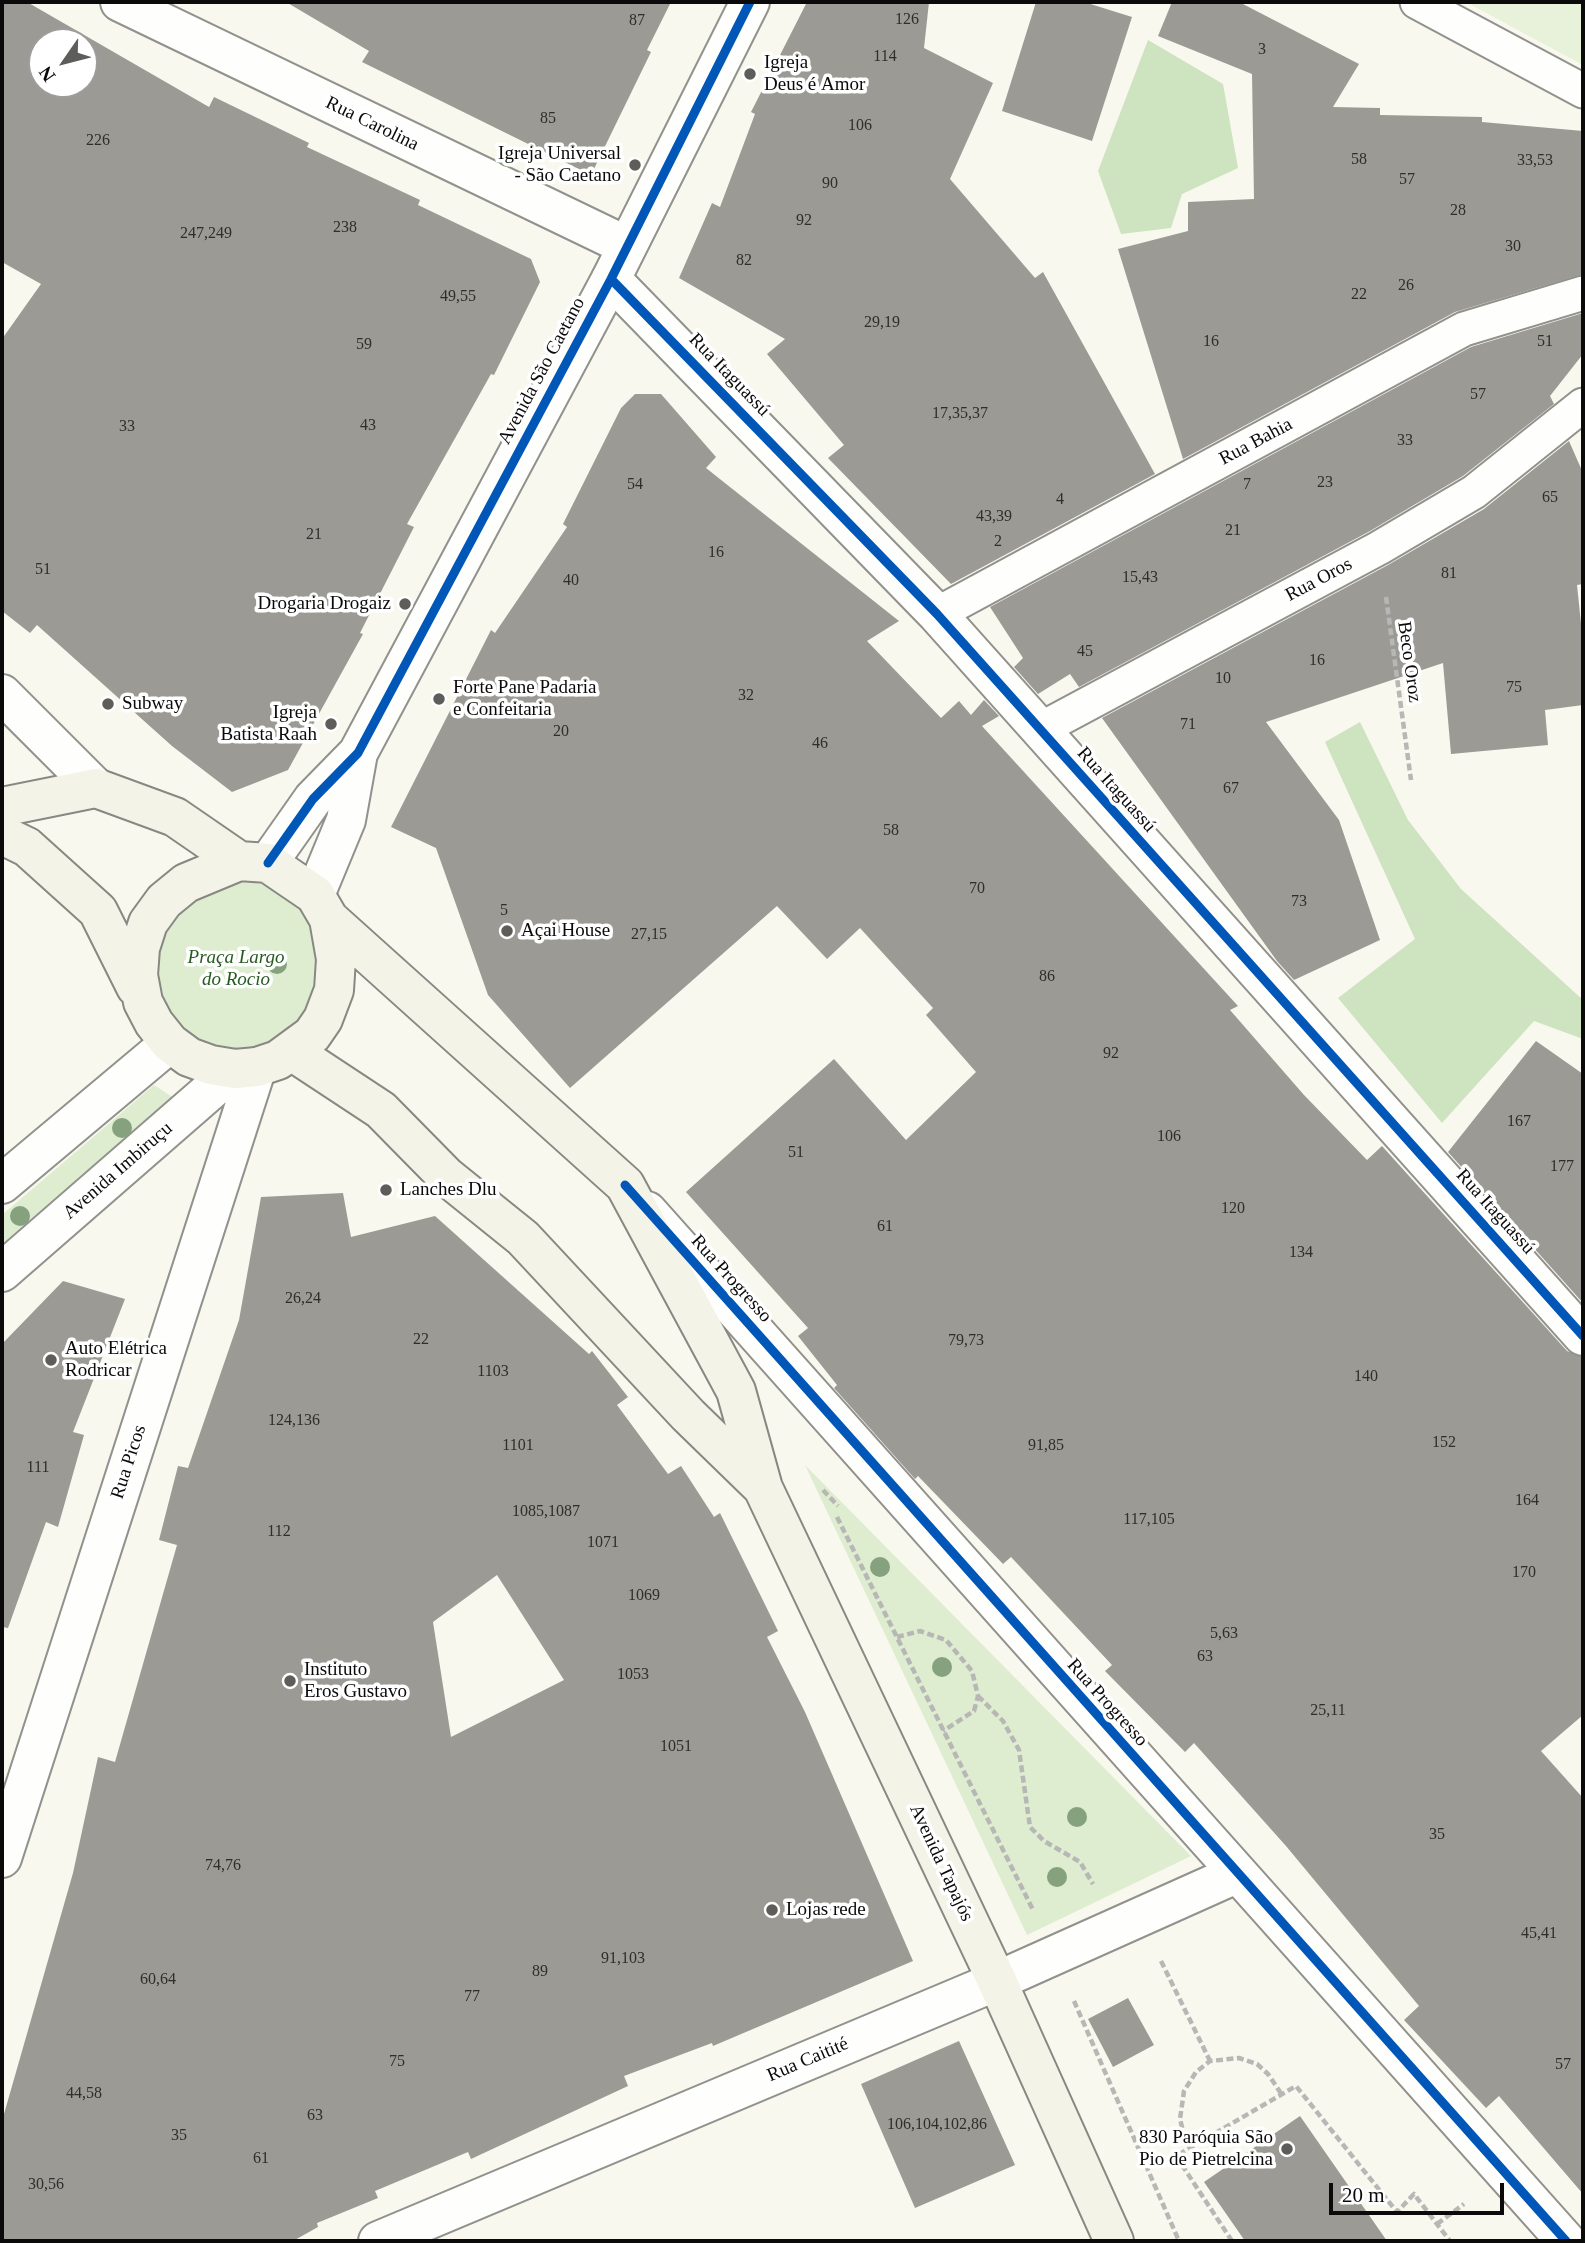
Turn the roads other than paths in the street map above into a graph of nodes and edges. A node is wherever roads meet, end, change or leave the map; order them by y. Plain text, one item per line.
1 (120, 2) edge
2 (750, 2) edge
3 (1417, 2) edge
4 (1583, 91) edge
5 (618, 262) junction
6 (1583, 293) edge
7 (1583, 405) edge
8 (937, 614) junction
9 (2, 695) edge
10 (1039, 730) junction
11 (358, 753) junction
12 (96, 788) junction
13 (2, 807) edge
14 (2, 835) edge
15 (253, 862) junction
16 (322, 907) junction
17 (143, 1002) junction
18 (170, 1043) junction
19 (293, 1052) junction
20 (246, 1068) junction
21 (2, 1184) edge
22 (625, 1185) junction
23 (2, 1272) edge
24 (1583, 1336) edge
25 (763, 1488) junction
26 (2, 1858) edge
27 (1236, 1874) junction
28 (997, 1980) junction
29 (378, 2241) edge
30 (1114, 2241) edge
31 (1566, 2241) edge

1 - 5 street, Rua Carolina
2 - 5 street, Avenida São Caetano
3 - 4 lane
5 - 8 street, Rua Itaguassú
5 - 11 street, Avenida São Caetano
6 - 8 lane, Rua Bahia
7 - 10 lane, Rua Oros
8 - 10 street, Rua Itaguassú
9 - 12 street
10 - 24 street, Rua Itaguassú
11 - 15 street
11 - 16 street
12 - 13 main road
12 - 15 main road
14 - 17 main road
15 - 16 main road
15 - 17 main road
16 - 19 main road
16 - 22 main road
17 - 18 main road
18 - 20 main road
18 - 21 street
19 - 20 main road
19 - 25 main road
20 - 23 street, Avenida Imbiruçu
20 - 26 street, Rua Picos
22 - 25 main road
22 - 27 street, Rua Progresso
25 - 28 main road, Avenida Tapajós
27 - 28 street, Rua Caitité
27 - 31 street, Rua Progresso
28 - 29 street, Rua Caitité
28 - 30 main road, Avenida Tapajós

